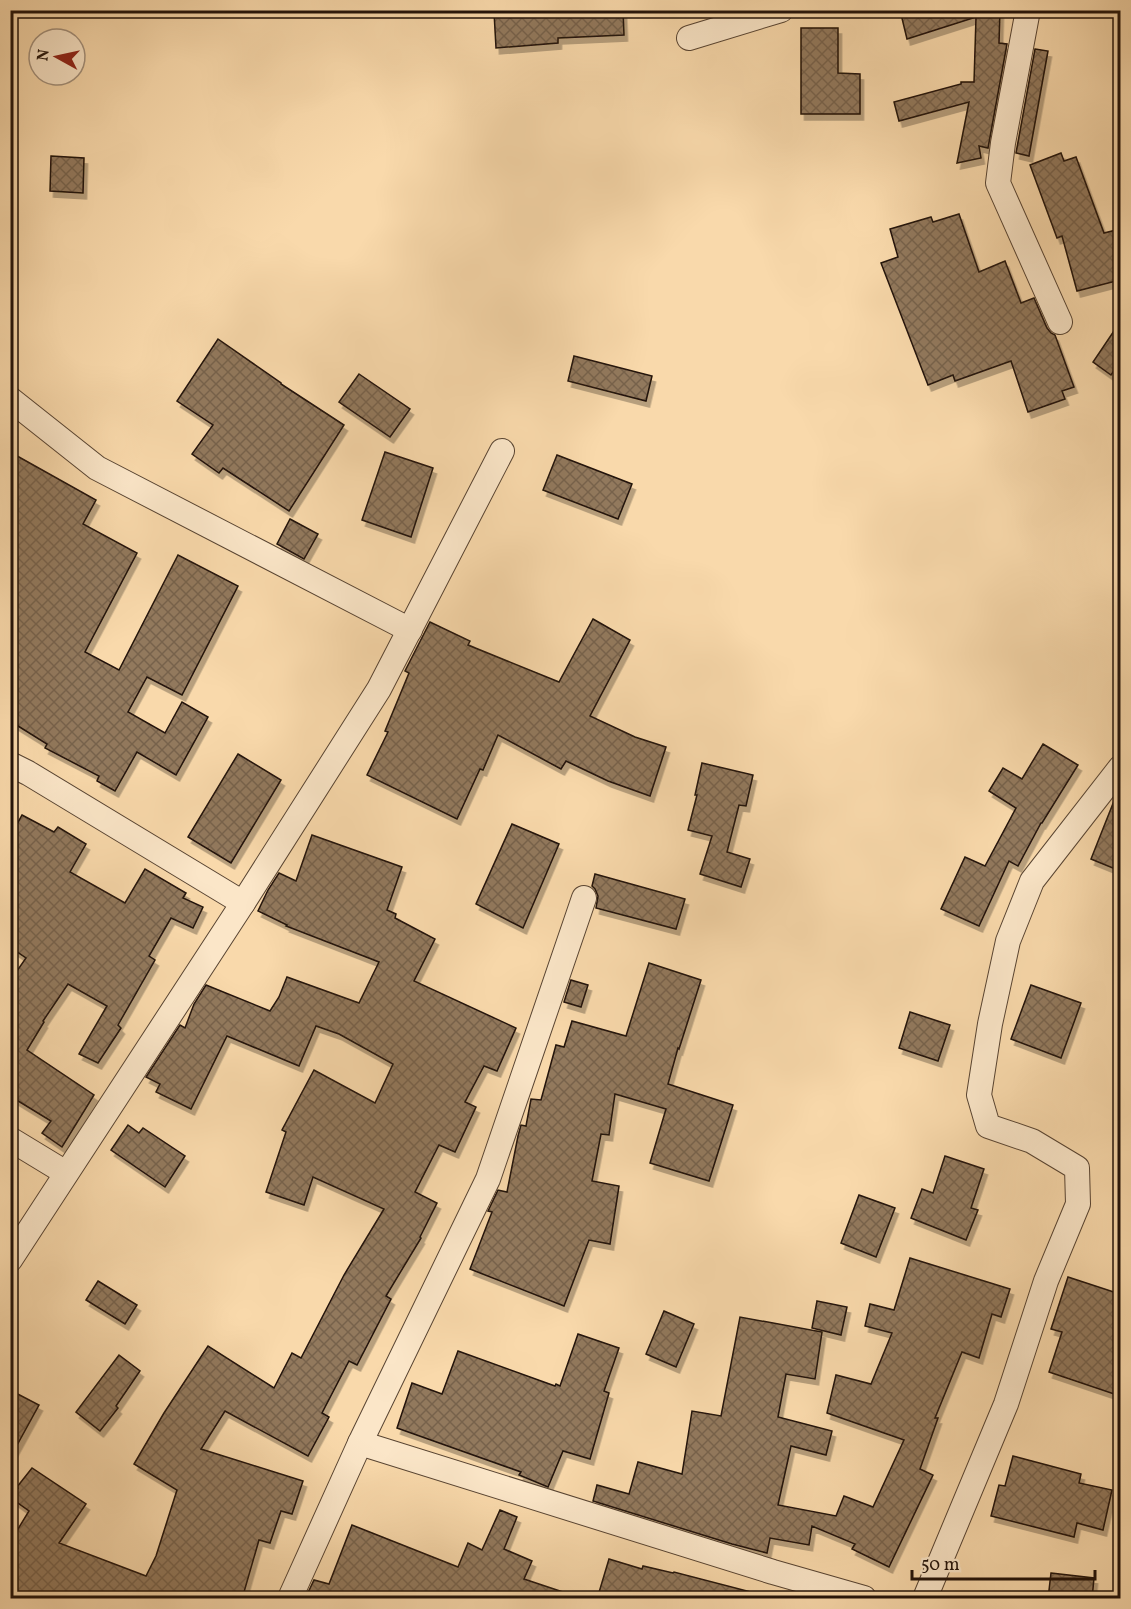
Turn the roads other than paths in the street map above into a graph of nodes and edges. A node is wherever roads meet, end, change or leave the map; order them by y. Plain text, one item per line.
1 (781, 10) edge
2 (1029, 10) edge
3 (689, 38) dead end
4 (1060, 322) dead end
5 (10, 399) edge
6 (502, 451) dead end
7 (410, 630) junction
8 (10, 764) edge
9 (1120, 768) edge
10 (584, 898) dead end
11 (243, 903) junction
12 (10, 1139) edge
13 (66, 1173) junction
14 (10, 1260) edge
15 (360, 1443) junction
16 (290, 1599) edge
17 (864, 1599) edge
18 (925, 1599) edge

1 - 3 street
2 - 4 street
5 - 7 street
6 - 7 street
7 - 11 street
8 - 11 street
9 - 18 street
10 - 15 street
11 - 13 street
12 - 13 street
13 - 14 street
15 - 16 street
15 - 17 street

